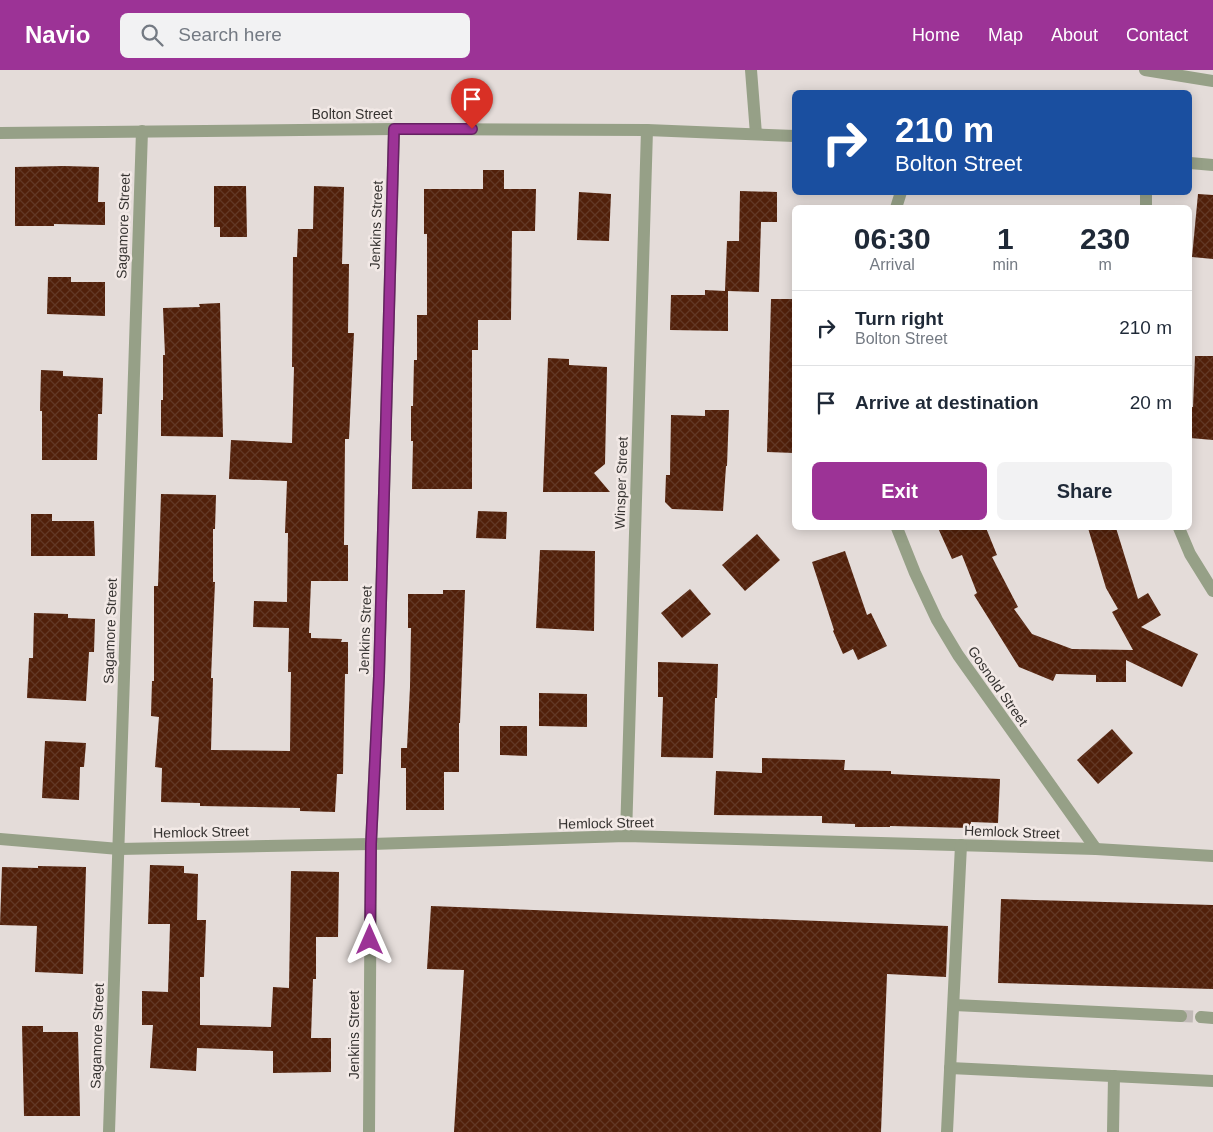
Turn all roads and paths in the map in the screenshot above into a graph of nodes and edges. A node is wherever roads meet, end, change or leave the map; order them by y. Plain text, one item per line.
1 (752, 70) edge
2 (1145, 70) edge
3 (1213, 81) edge
4 (394, 129) junction
5 (647, 130) junction
6 (142, 131) junction
7 (0, 133) edge
8 (756, 134) junction
9 (792, 136) edge
10 (1192, 163) edge
11 (1213, 165) edge
12 (898, 530) edge
13 (1180, 530) edge
14 (1213, 591) edge
15 (626, 836) junction
16 (0, 839) edge
17 (371, 844) junction
18 (961, 845) junction
19 (119, 849) junction
20 (1096, 849) junction
21 (1213, 856) edge
22 (954, 1005) junction
23 (1182, 1016) tunnel mouth
24 (950, 1068) junction
25 (1114, 1076) junction
26 (1213, 1081) edge
27 (109, 1132) edge
28 (368, 1132) edge
29 (947, 1132) edge
30 (1112, 1132) edge

1 - 8 street
2 - 3 street
4 - 5 street, Bolton Street
4 - 6 street, Bolton Street
4 - 17 street, Jenkins Street
5 - 8 street, Bolton Street
5 - 15 street, Winsper Street
6 - 7 street, Bolton Street
6 - 19 street, Sagamore Street
8 - 9 street, Bolton Street
10 - 11 street
12 - 20 street, Gosnold Street
13 - 14 street
15 - 17 street, Hemlock Street
15 - 18 street, Hemlock Street
16 - 19 street, Hemlock Street
17 - 19 street, Hemlock Street
17 - 28 street, Jenkins Street
18 - 20 street, Hemlock Street
18 - 22 street
19 - 27 street, Sagamore Street
20 - 21 street, Hemlock Street
22 - 23 street
22 - 24 street
24 - 25 street
24 - 29 street
25 - 26 street
25 - 30 street

